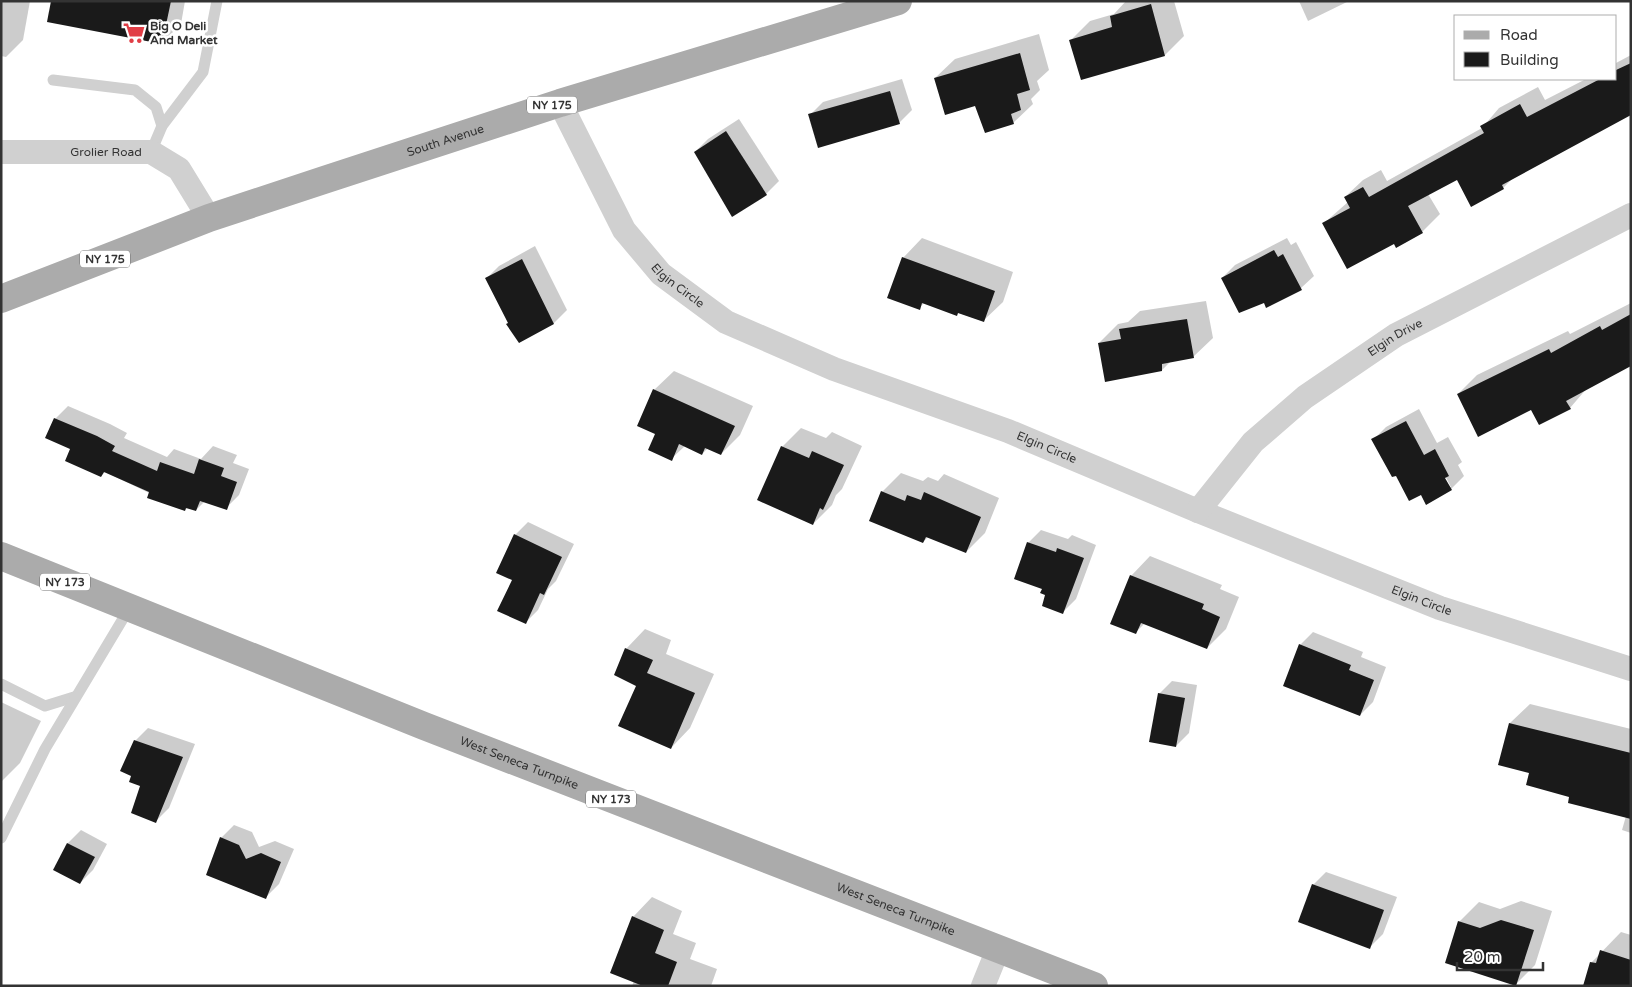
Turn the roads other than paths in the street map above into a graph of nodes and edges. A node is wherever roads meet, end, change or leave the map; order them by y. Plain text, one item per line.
1 (218, 1) edge
2 (898, 1) edge
3 (54, 80) dead end
4 (560, 103) junction
5 (162, 126) junction
6 (1, 152) edge
7 (151, 152) junction
8 (1631, 215) edge
9 (209, 218) junction
10 (1, 299) edge
11 (1198, 511) junction
12 (1, 556) edge
13 (130, 607) junction
14 (1631, 669) edge
15 (1, 684) edge
16 (74, 697) junction
17 (1, 838) edge
18 (998, 949) junction
19 (983, 986) edge
20 (1094, 986) edge

1 - 5 lane
2 - 4 main road, South Avenue / NY 175
3 - 5 lane
4 - 9 main road, South Avenue / NY 175
4 - 11 street, Elgin Circle
5 - 7 lane
6 - 7 street, Grolier Road
7 - 9 street, Grolier Road
8 - 11 street, Elgin Drive
9 - 10 main road, South Avenue / NY 175
11 - 14 street, Elgin Circle
12 - 13 main road, West Seneca Turnpike / NY 173
13 - 16 lane
13 - 18 main road, West Seneca Turnpike / NY 173
15 - 16 lane
16 - 17 lane
18 - 19 street
18 - 20 main road, West Seneca Turnpike / NY 173

